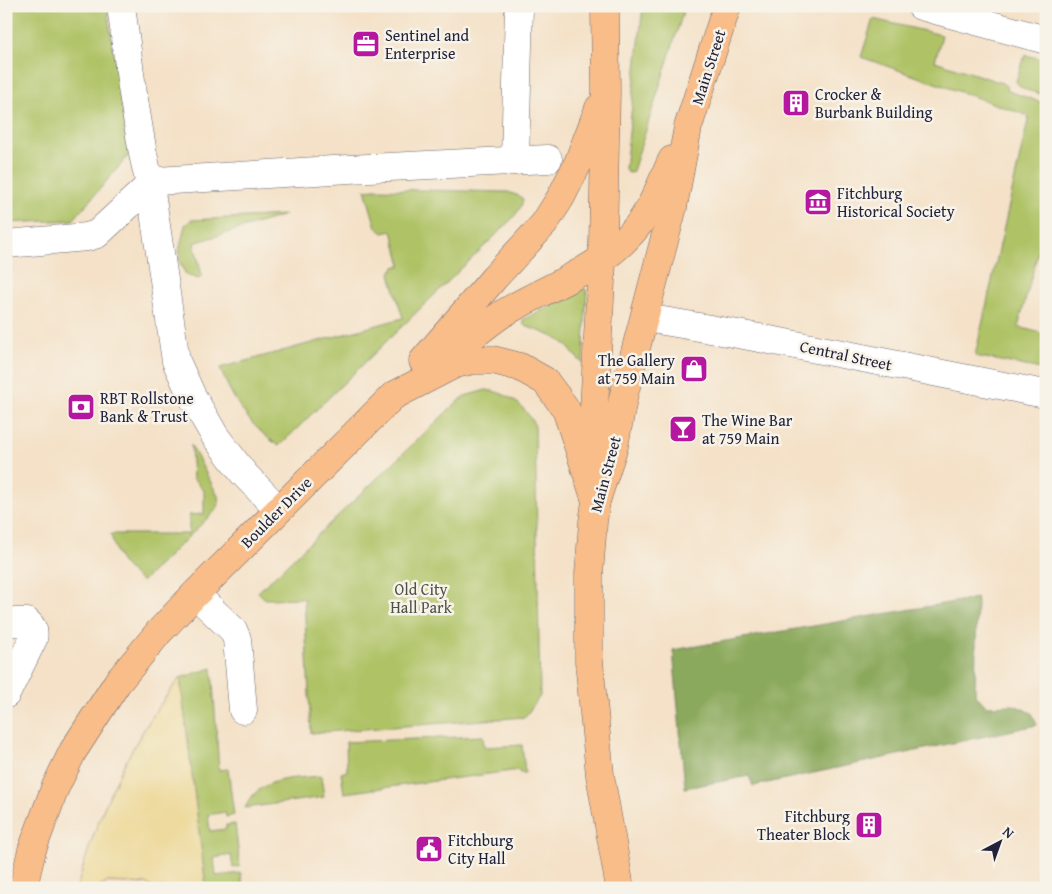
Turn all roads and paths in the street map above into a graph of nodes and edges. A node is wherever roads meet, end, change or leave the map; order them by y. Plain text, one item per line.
1 (121, 6) edge
2 (519, 6) edge
3 (605, 6) edge
4 (727, 6) edge
5 (921, 6) edge
6 (1046, 40) edge
7 (606, 91) junction
8 (688, 127) junction
9 (548, 159) dead end
10 (515, 161) junction
11 (150, 185) junction
12 (6, 244) edge
13 (602, 258) junction
14 (645, 318) junction
15 (1046, 394) edge
16 (393, 396) junction
17 (593, 490) junction
18 (278, 509) junction
19 (195, 594) junction
20 (6, 622) edge
21 (6, 694) edge
22 (243, 710) dead end
23 (23, 888) edge
24 (620, 888) edge

1 - 11 street
2 - 10 street
3 - 7 highway, Main Street
4 - 8 highway, Main Street
5 - 6 street
7 - 13 highway, Main Street
7 - 16 highway, Main Street
8 - 13 highway, Main Street
8 - 14 highway, Main Street
9 - 10 street
10 - 11 street
11 - 12 street
11 - 18 street
13 - 16 highway, Main Street
13 - 17 highway, Main Street
14 - 15 street, Central Street
14 - 17 highway, Main Street
16 - 17 highway, Boulder Drive
16 - 18 highway, Boulder Drive
17 - 24 highway, Main Street
18 - 19 highway, Boulder Drive
19 - 22 street
19 - 23 highway, Boulder Drive
20 - 21 street

